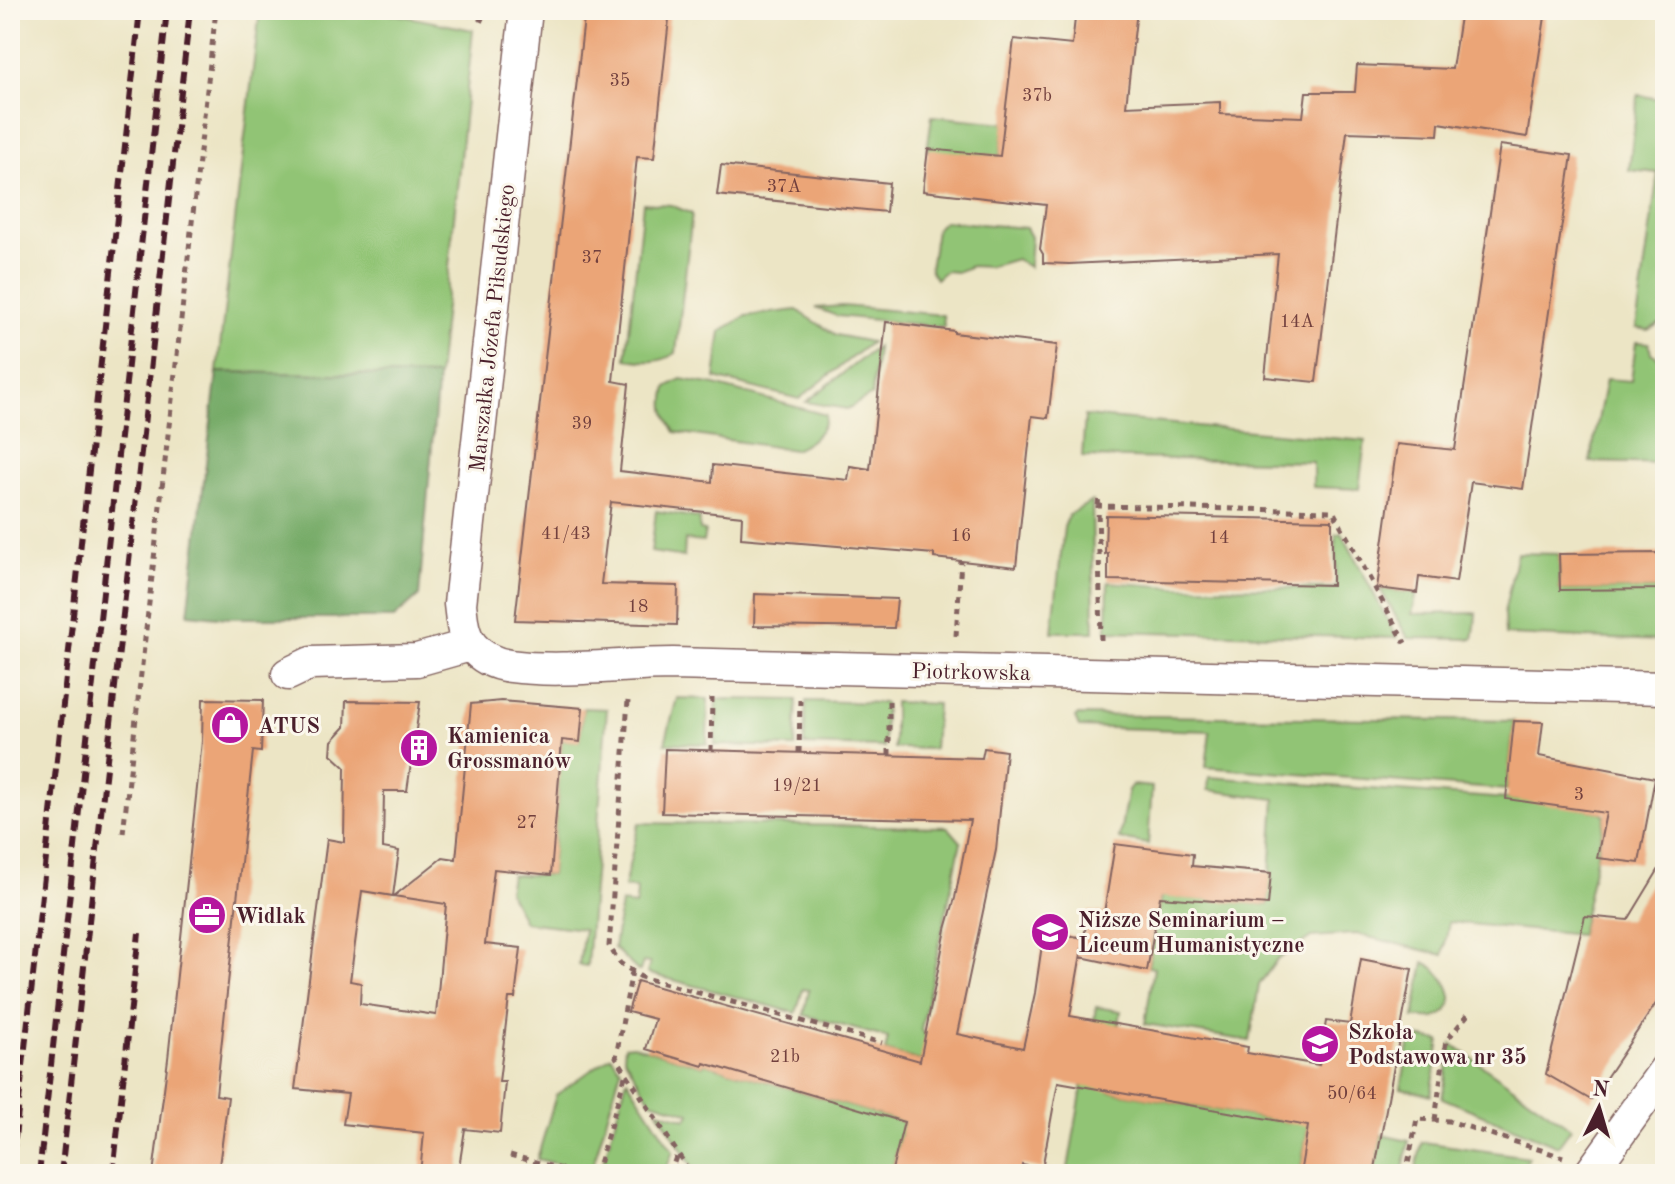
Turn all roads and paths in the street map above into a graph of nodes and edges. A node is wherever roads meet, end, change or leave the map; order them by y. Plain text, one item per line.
1 (216, 10) edge
2 (419, 10) edge
3 (526, 10) edge
4 (485, 21) dead end
5 (1099, 495) dead end
6 (1098, 506) junction
7 (961, 561) dead end
8 (956, 637) dead end
9 (1101, 640) dead end
10 (1405, 643) dead end
11 (470, 645) junction
12 (288, 674) dead end
13 (1665, 688) edge
14 (712, 693) dead end
15 (800, 695) dead end
16 (889, 696) dead end
17 (628, 701) dead end
18 (711, 751) dead end
19 (799, 753) dead end
20 (889, 755) dead end
21 (123, 833) dead end
22 (632, 971) junction
23 (1470, 1012) dead end
24 (882, 1043) dead end
25 (1665, 1070) edge
26 (626, 1072) junction
27 (1435, 1120) junction
28 (678, 1153) junction
29 (510, 1155) dead end
30 (1579, 1166) edge
31 (579, 1174) edge
32 (596, 1174) edge
33 (670, 1174) edge
34 (691, 1174) edge
35 (1406, 1174) edge

1 - 21 path
2 - 4 path
3 - 11 street, Marszałka Józefa Piłsudskiego
5 - 6 path
6 - 9 path
6 - 10 path
7 - 8 path
11 - 12 street
11 - 13 street, Piotrkowska
14 - 18 path
15 - 19 path
16 - 20 path
17 - 22 path
22 - 24 path
22 - 26 path
23 - 27 path
25 - 30 street
26 - 28 path
26 - 32 path
27 - 30 path
27 - 35 path
28 - 33 path
28 - 34 path
29 - 31 path

